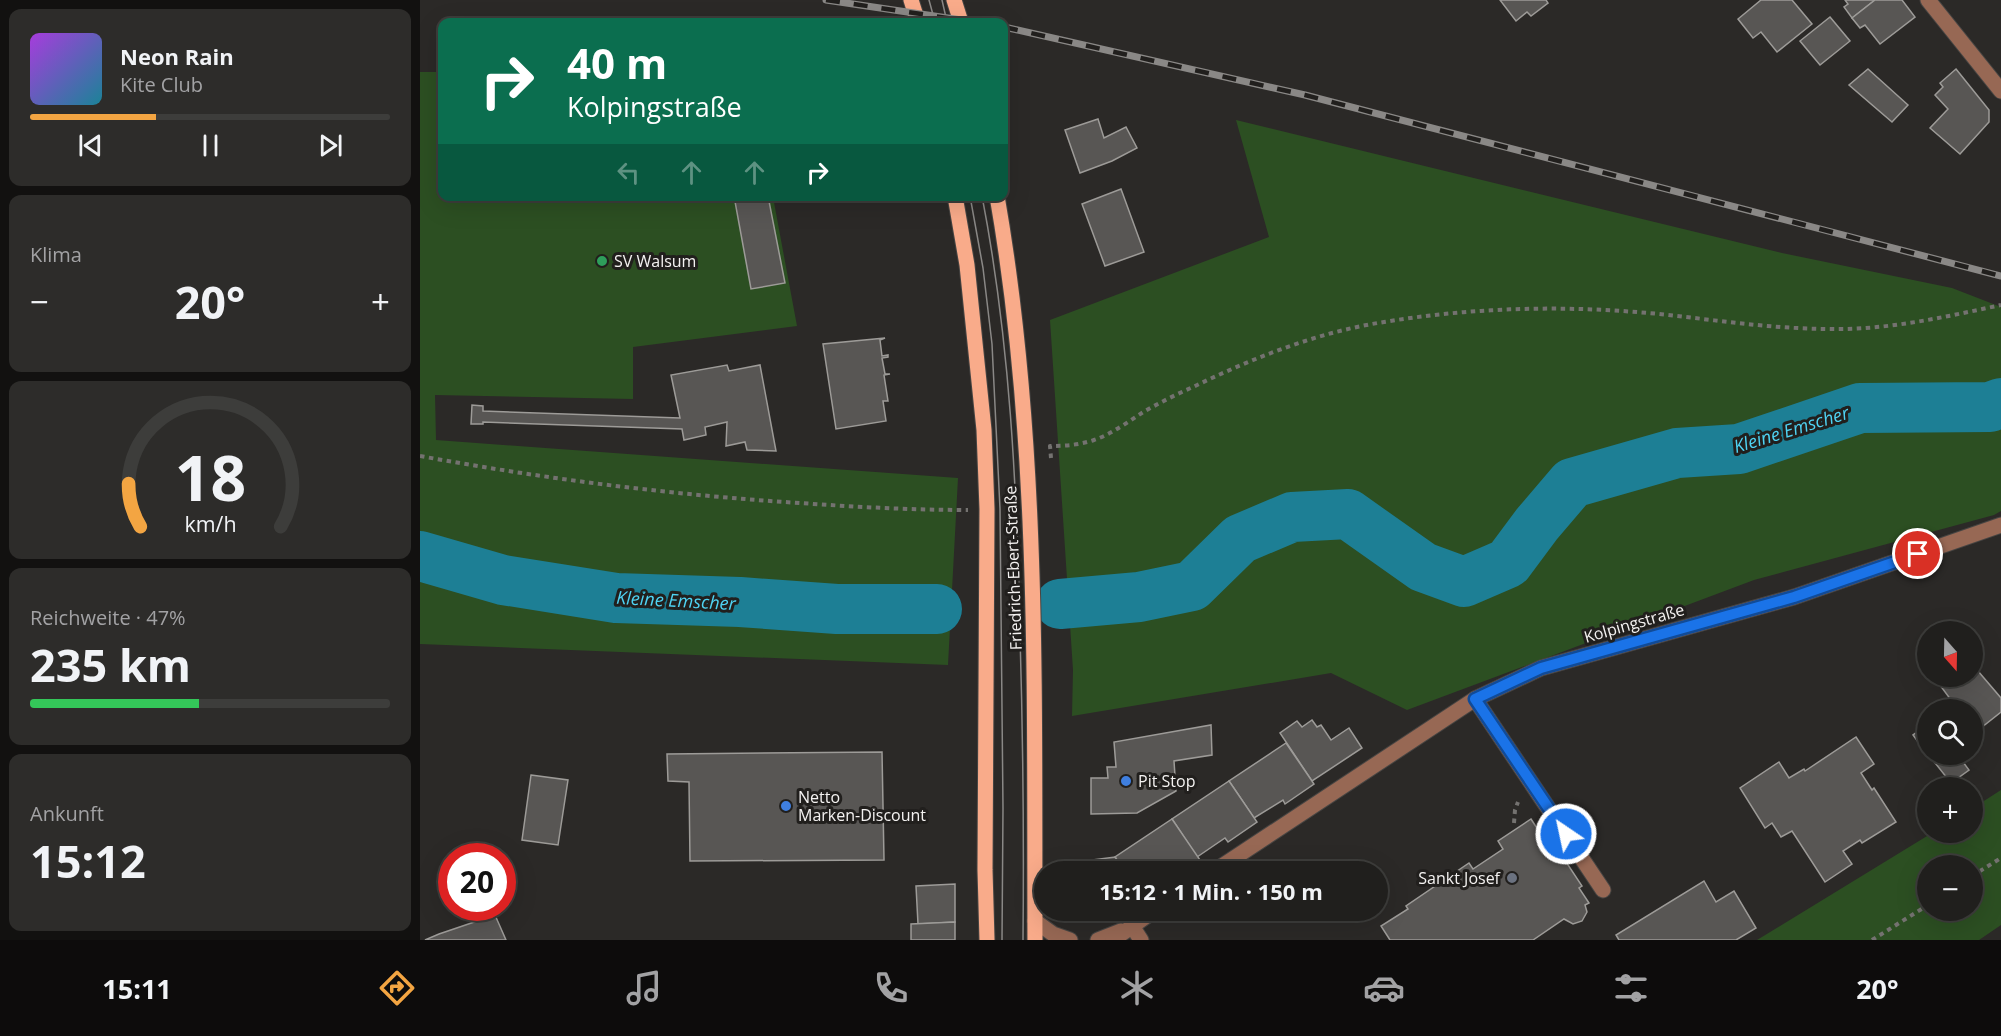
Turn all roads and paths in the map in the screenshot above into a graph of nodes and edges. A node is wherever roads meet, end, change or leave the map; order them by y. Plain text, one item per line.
1 (911, 0) edge
2 (954, 0) edge
3 (1928, 0) edge
4 (917, 18) edge
5 (960, 18) edge
6 (2001, 91) edge
7 (956, 201) edge
8 (998, 201) edge
9 (2001, 305) edge
10 (1050, 446) dead end
11 (420, 456) edge
12 (961, 510) dead end
13 (2001, 525) edge
14 (1475, 699) junction
15 (2001, 858) edge
16 (1035, 861) edge
17 (1230, 861) edge
18 (1983, 869) edge
19 (1603, 890) dead end
20 (1917, 912) edge
21 (1035, 921) joint
22 (1139, 921) edge
23 (1132, 926) junction
24 (987, 940) edge
25 (1035, 940) edge
26 (1070, 940) edge
27 (1098, 940) edge
28 (1113, 940) edge
29 (1141, 940) edge
30 (1872, 940) edge

1 - 4 main road
2 - 5 main road
3 - 6 street
7 - 24 main road, Friedrich-Ebert-Straße
8 - 16 main road, Friedrich-Ebert-Straße
9 - 10 path
11 - 12 path
13 - 14 street, Kolpingstraße
14 - 17 street, Kolpingstraße
14 - 19 street
15 - 18 path
20 - 30 path
21 - 25 main road, Friedrich-Ebert-Straße
21 - 26 street
22 - 23 street
23 - 27 street
23 - 28 street
23 - 29 street

